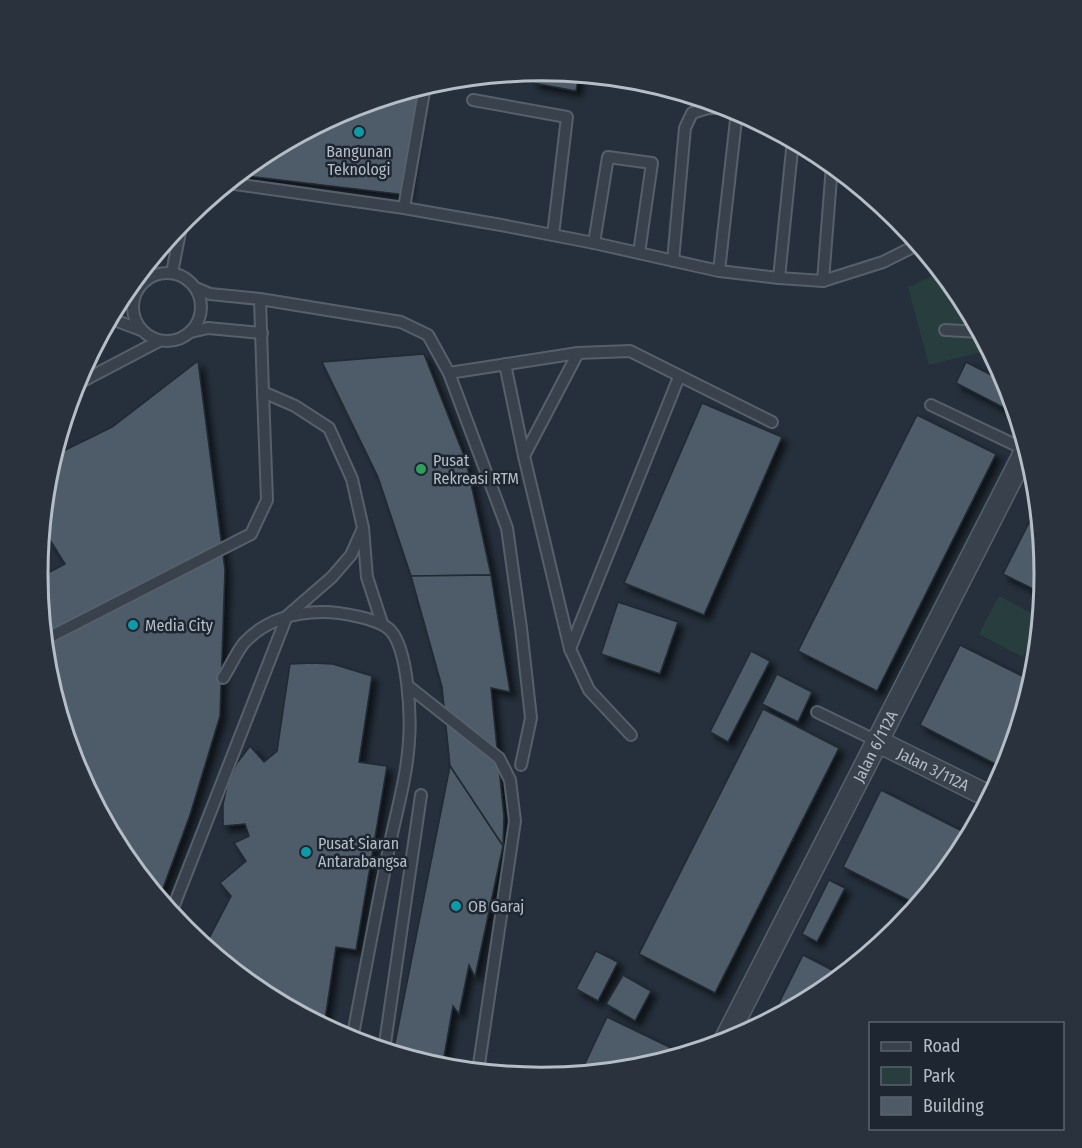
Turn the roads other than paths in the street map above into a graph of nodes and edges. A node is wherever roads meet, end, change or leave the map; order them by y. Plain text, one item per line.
1 (423, 95) edge
2 (473, 100) dead end
3 (704, 109) edge
4 (736, 122) edge
5 (791, 149) edge
6 (831, 176) edge
7 (239, 185) edge
8 (404, 208) junction
9 (553, 235) junction
10 (179, 240) edge
11 (594, 243) junction
12 (911, 248) edge
13 (639, 253) junction
14 (673, 261) junction
15 (719, 272) junction
16 (172, 273) junction
17 (779, 278) junction
18 (146, 279) edge
19 (823, 280) junction
20 (196, 288) junction
21 (134, 296) edge
22 (260, 299) junction
23 (118, 321) edge
24 (141, 330) junction
25 (945, 330) dead end
26 (970, 331) edge
27 (191, 332) junction
28 (262, 333) junction
29 (159, 341) junction
30 (578, 353) junction
31 (505, 364) junction
32 (449, 373) junction
33 (89, 377) edge
34 (679, 377) junction
35 (263, 392) junction
36 (931, 405) dead end
37 (772, 422) dead end
38 (1017, 447) edge
39 (524, 456) junction
40 (1021, 461) edge
41 (363, 528) junction
42 (287, 616) junction
43 (382, 623) junction
44 (52, 636) edge
45 (570, 649) junction
46 (223, 678) dead end
47 (408, 686) junction
48 (817, 711) dead end
49 (631, 735) dead end
50 (877, 741) junction
51 (521, 765) dead end
52 (982, 793) edge
53 (421, 795) dead end
54 (175, 904) edge
55 (731, 1029) edge
56 (354, 1030) edge
57 (385, 1042) edge
58 (479, 1063) edge

1 - 8 lane
2 - 9 lane
3 - 14 lane
4 - 15 lane
5 - 17 lane
6 - 19 lane
7 - 8 lane
8 - 9 lane
9 - 11 lane
10 - 16 lane
11 - 13 lane
11 - 13 lane
12 - 19 lane
13 - 14 lane
14 - 15 lane
15 - 17 lane
16 - 18 lane
16 - 20 lane
17 - 19 lane
20 - 22 lane
20 - 27 lane
21 - 24 lane
22 - 28 lane
22 - 32 lane
23 - 24 lane
24 - 29 lane
25 - 26 lane
27 - 28 lane
27 - 29 lane
28 - 35 lane
29 - 33 lane
30 - 31 lane
30 - 34 lane
30 - 39 lane
31 - 32 lane
31 - 39 lane
32 - 51 lane
34 - 37 lane
34 - 45 lane
35 - 41 lane
35 - 44 lane
36 - 38 lane
39 - 45 lane
40 - 50 street, Jalan 6/112A
41 - 42 lane
41 - 43 lane
42 - 43 lane
42 - 46 lane
42 - 54 lane
43 - 47 lane
45 - 49 lane
47 - 56 lane
47 - 58 lane
48 - 50 lane
50 - 52 street, Jalan 3/112A
50 - 55 street, Jalan 6/112A
53 - 57 lane

